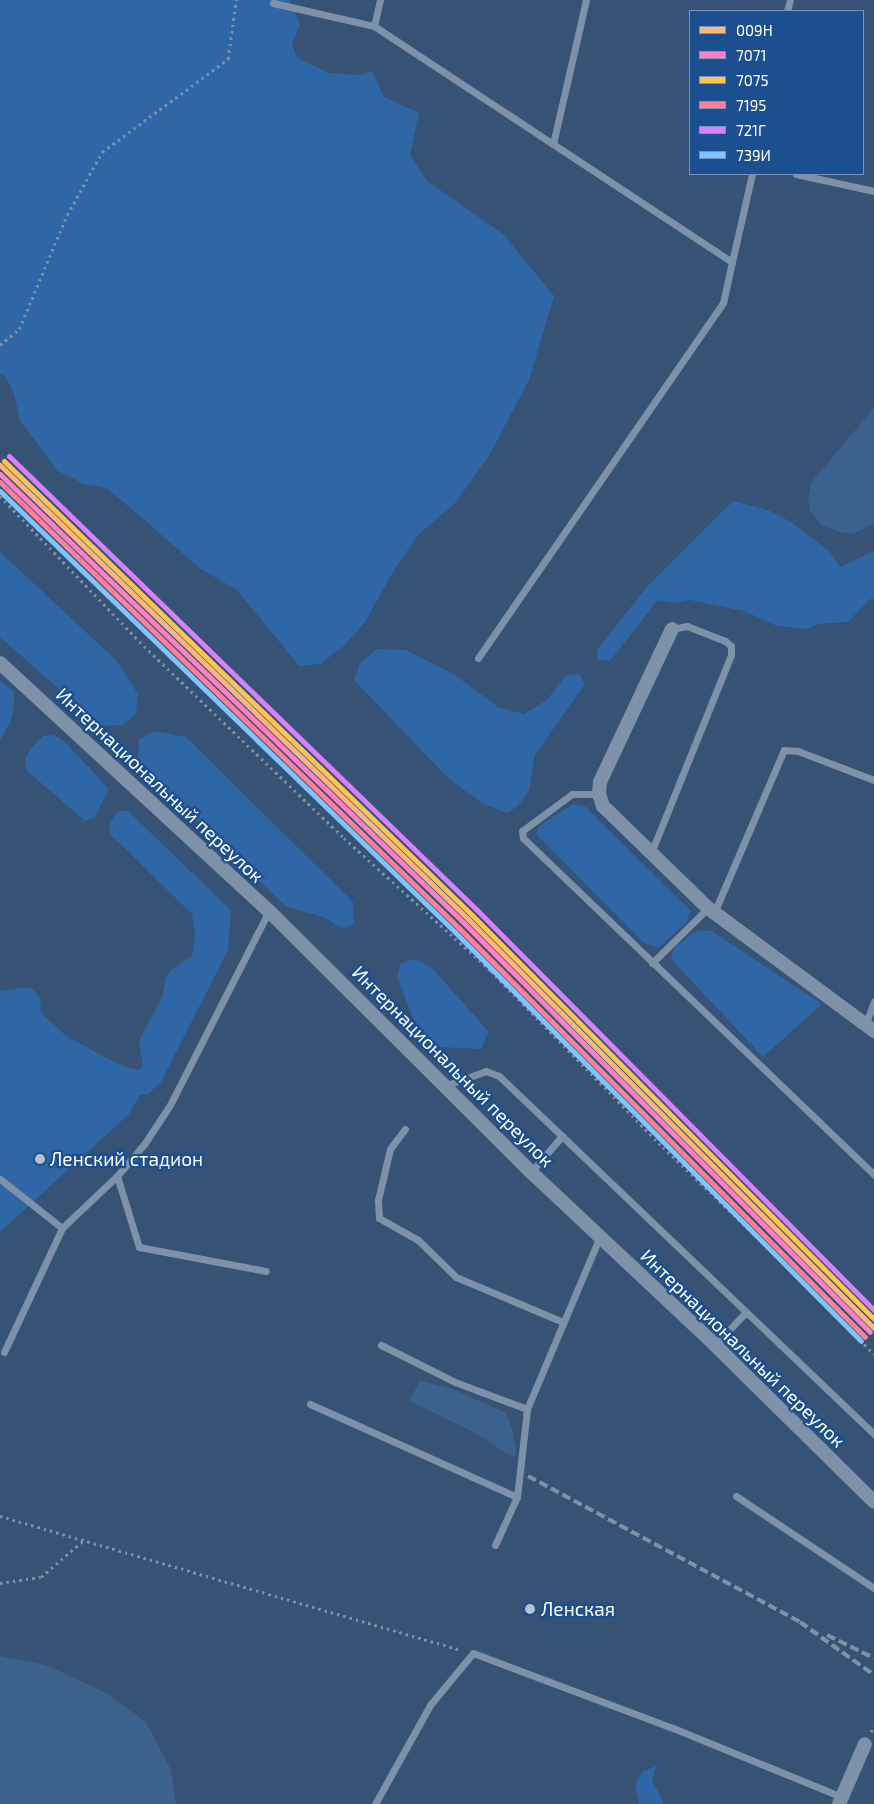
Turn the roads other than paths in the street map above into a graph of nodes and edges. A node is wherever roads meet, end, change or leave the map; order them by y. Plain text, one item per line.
1 (380, 0) edge
2 (586, 0) edge
3 (273, 3) dead end
4 (374, 26) junction
5 (553, 144) junction
6 (752, 175) edge
7 (801, 175) edge
8 (874, 191) edge
9 (732, 262) junction
10 (672, 629) joint
11 (478, 658) dead end
12 (0, 663) edge
13 (874, 780) edge
14 (599, 794) junction
15 (651, 853) junction
16 (269, 911) junction
17 (711, 911) junction
18 (652, 962) junction
19 (874, 1002) edge
20 (869, 1028) edge
21 (447, 1085) junction
22 (405, 1129) dead end
23 (562, 1136) junction
24 (531, 1172) junction
25 (874, 1175) edge
26 (117, 1176) junction
27 (0, 1179) edge
28 (62, 1228) junction
29 (600, 1236) junction
30 (266, 1271) dead end
31 (746, 1312) junction
32 (562, 1322) junction
33 (381, 1345) dead end
34 (715, 1345) junction
35 (4, 1352) dead end
36 (310, 1404) dead end
37 (527, 1409) junction
38 (874, 1434) edge
39 (736, 1496) dead end
40 (517, 1497) junction
41 (874, 1502) edge
42 (495, 1545) dead end
43 (874, 1588) edge
44 (865, 1744) dead end
45 (841, 1801) edge
46 (375, 1804) edge

1 - 4 lane
2 - 5 lane
3 - 4 lane
4 - 5 lane
5 - 9 lane
6 - 9 lane
7 - 8 lane
9 - 11 lane
10 - 14 street
10 - 15 lane
12 - 16 street, Интернациональный переулок
13 - 17 lane
14 - 15 street
14 - 18 lane
15 - 17 street
16 - 21 street, Интернациональный переулок
16 - 26 lane
17 - 18 lane
17 - 20 street
18 - 25 lane
19 - 20 lane
21 - 23 lane
21 - 24 street, Интернациональный переулок
22 - 32 lane
23 - 24 lane
23 - 31 lane
24 - 29 street, Интернациональный переулок
26 - 28 lane
26 - 30 lane
27 - 28 lane
28 - 35 lane
29 - 32 lane
29 - 34 street, Интернациональный переулок
31 - 34 lane
31 - 38 lane
32 - 37 lane
33 - 37 lane
34 - 41 street, Интернациональный переулок
36 - 40 lane
37 - 40 lane
39 - 43 lane
40 - 42 lane
44 - 45 street
45 - 46 lane

